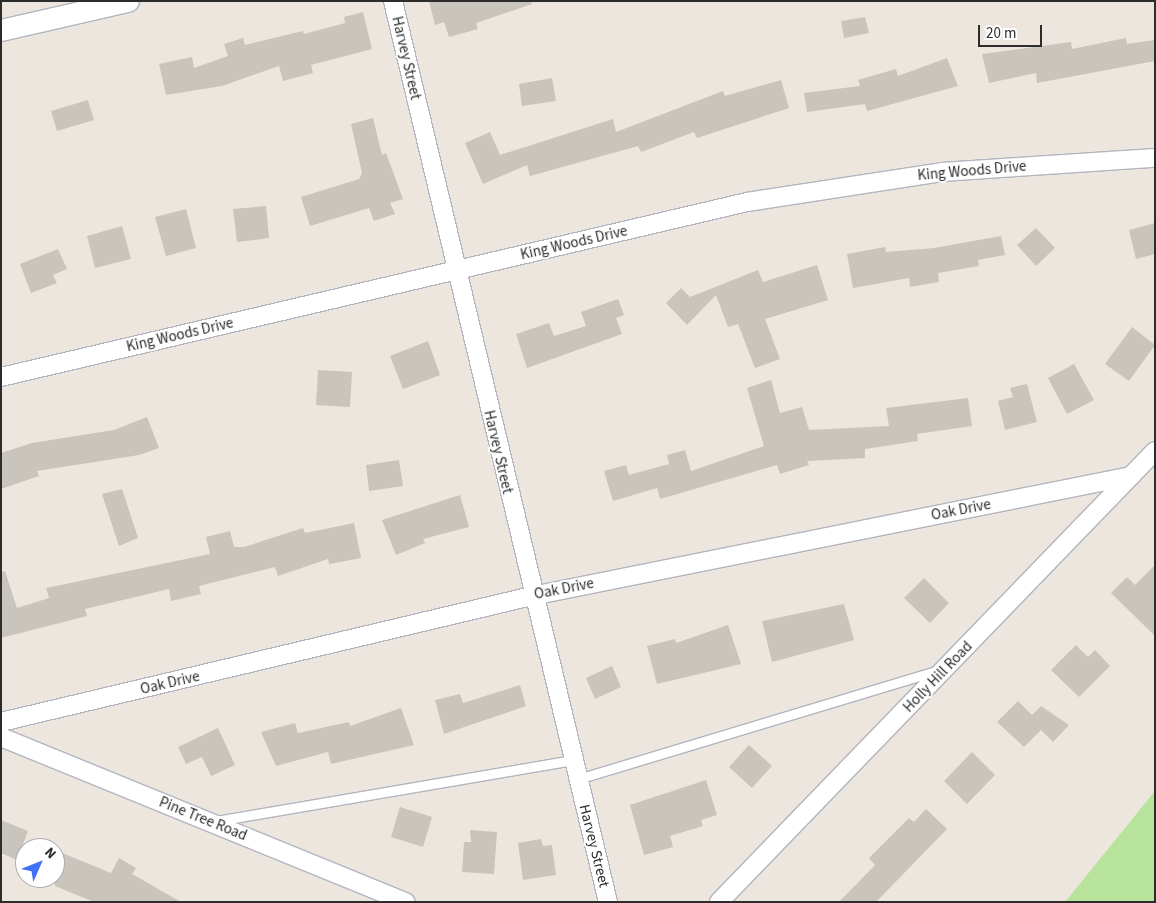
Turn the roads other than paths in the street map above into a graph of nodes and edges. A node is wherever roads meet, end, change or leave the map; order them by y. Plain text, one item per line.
1 (128, 1) edge
2 (393, 1) edge
3 (1, 30) edge
4 (1155, 158) edge
5 (455, 271) junction
6 (1, 377) edge
7 (1155, 451) edge
8 (1131, 476) junction
9 (532, 596) junction
10 (948, 667) junction
11 (1, 722) edge
12 (1, 737) edge
13 (573, 760) junction
14 (578, 779) junction
15 (211, 822) junction
16 (406, 902) edge
17 (608, 902) edge
18 (719, 902) edge

1 - 3 street
2 - 5 street, Harvey Street
4 - 5 street, King Woods Drive
5 - 6 street, King Woods Drive
5 - 9 street, Harvey Street
7 - 8 street, Holly Hill Road
8 - 9 street, Oak Drive
8 - 10 street, Holly Hill Road
9 - 11 street, Oak Drive
9 - 13 street, Harvey Street
10 - 14 lane
10 - 18 street, Holly Hill Road
12 - 15 street, Pine Tree Road
13 - 14 street, Harvey Street
13 - 15 lane
14 - 17 street, Harvey Street
15 - 16 street, Pine Tree Road

